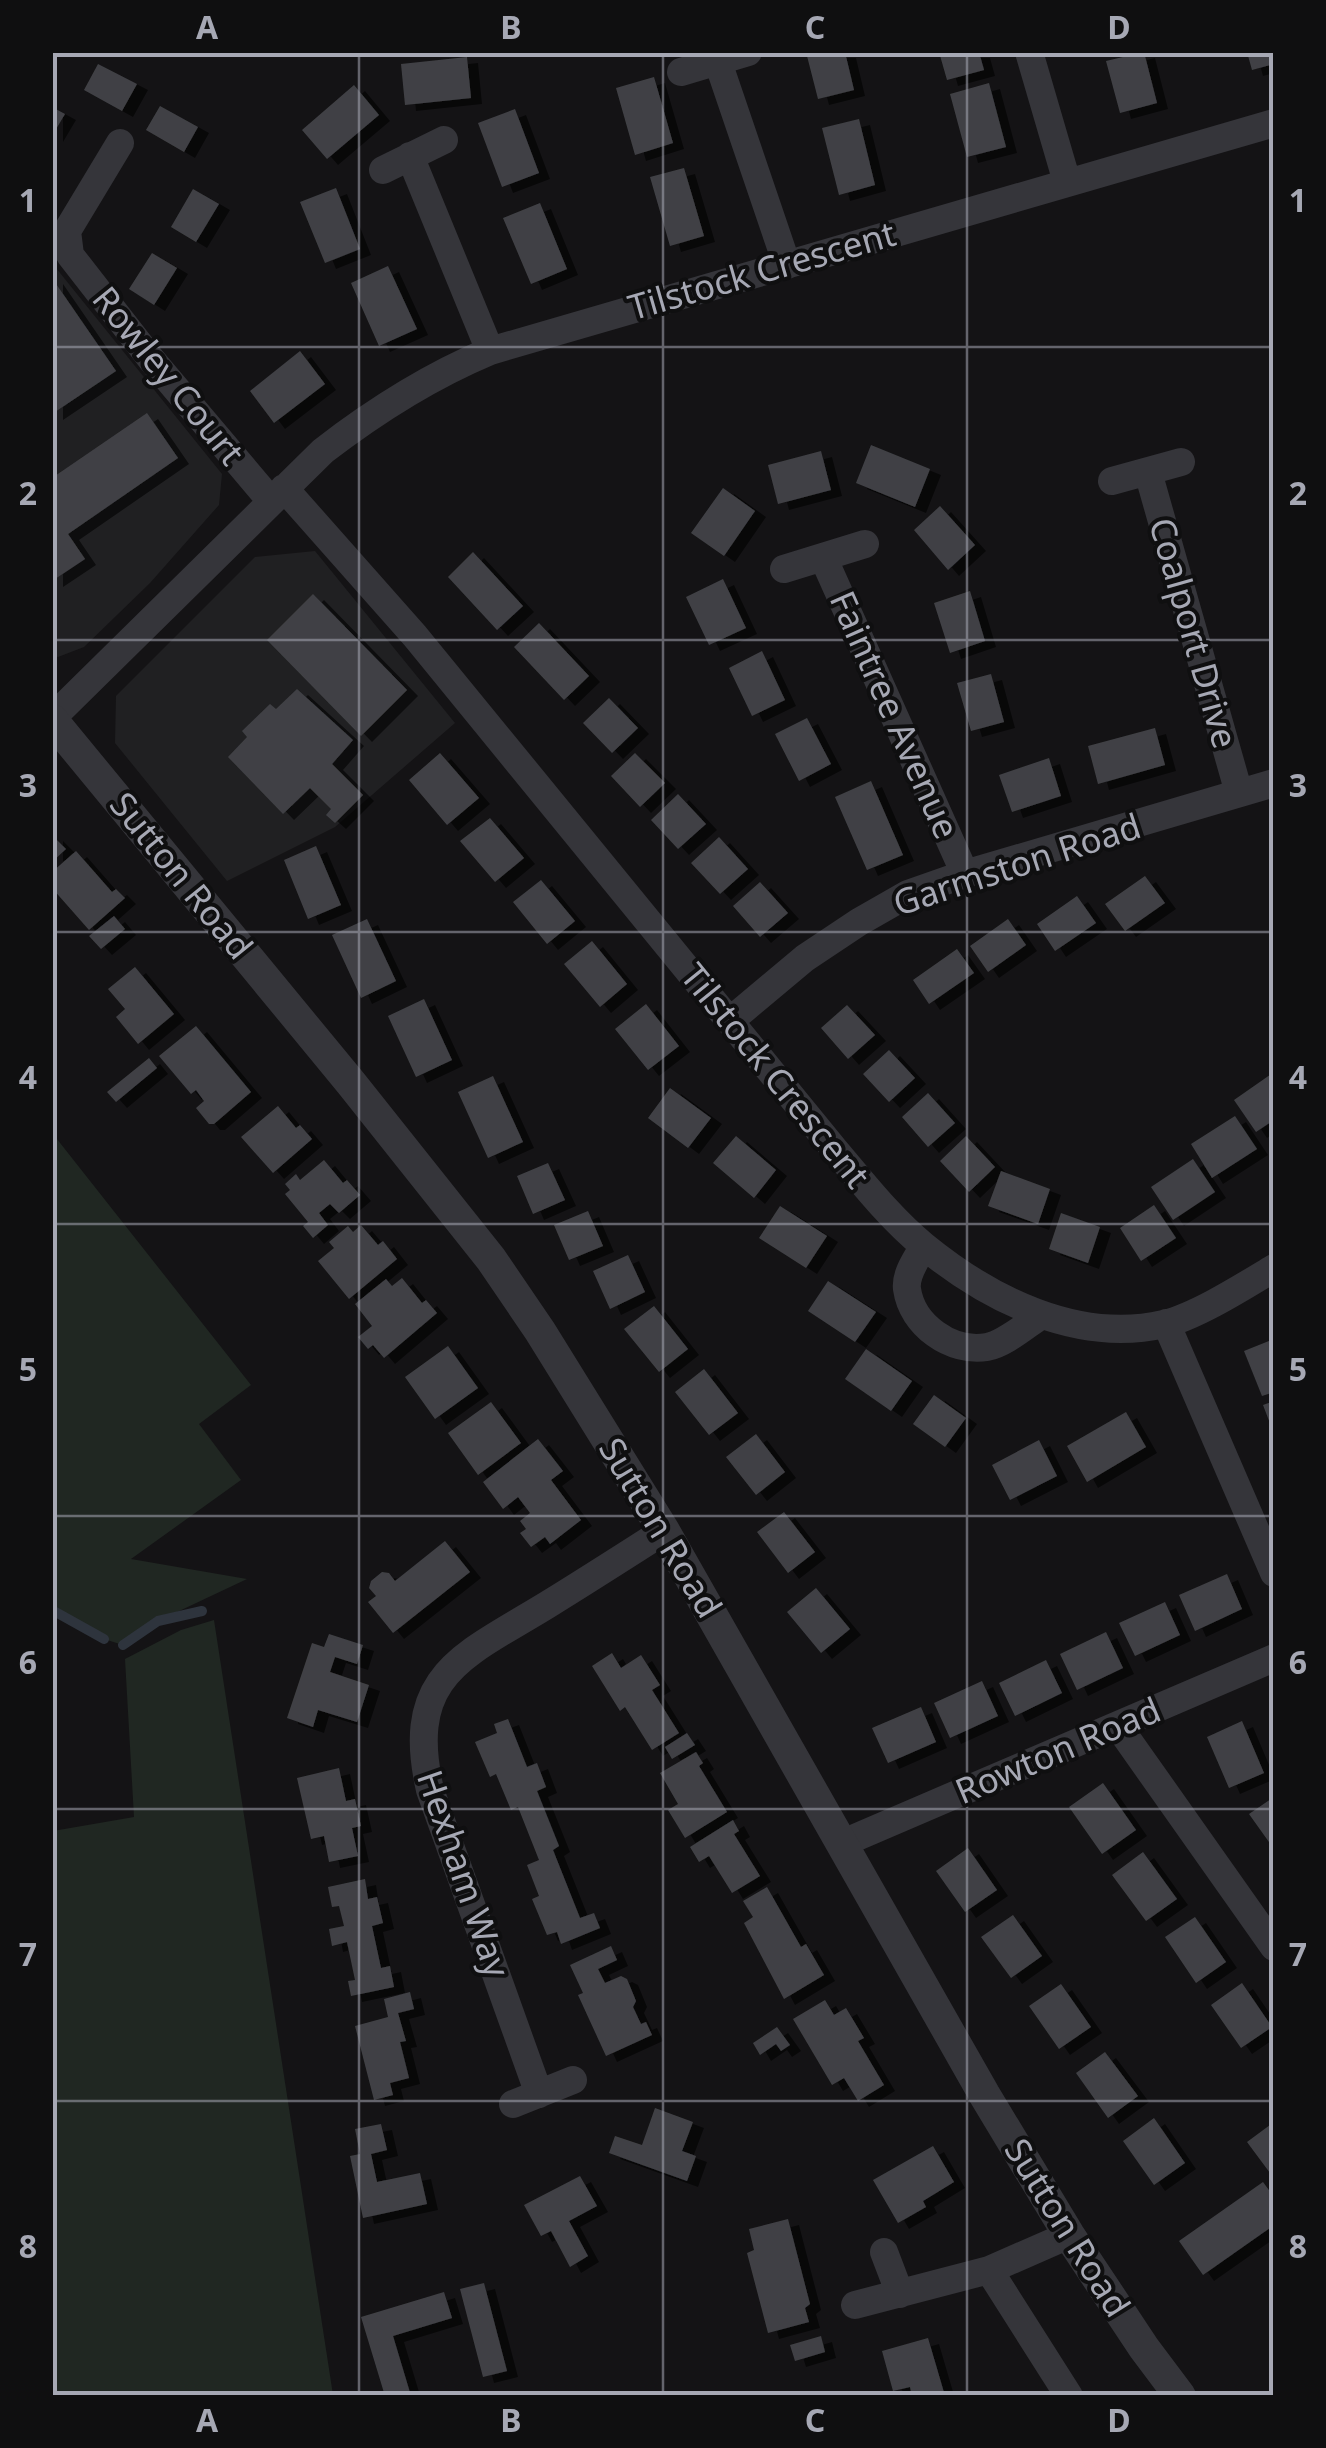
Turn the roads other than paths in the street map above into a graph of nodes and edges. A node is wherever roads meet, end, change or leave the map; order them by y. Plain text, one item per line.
1 (748, 52) edge
2 (1030, 52) edge
3 (718, 62) junction
4 (681, 72) dead end
5 (1274, 122) edge
6 (444, 140) dead end
7 (120, 143) dead end
8 (410, 156) junction
9 (383, 170) dead end
10 (1067, 182) junction
11 (787, 265) junction
12 (490, 351) junction
13 (1181, 462) dead end
14 (1148, 472) junction
15 (1112, 482) dead end
16 (277, 494) junction
17 (865, 544) dead end
18 (823, 556) junction
19 (784, 569) dead end
20 (52, 719) edge
21 (1274, 783) edge
22 (1239, 793) junction
23 (965, 874) junction
24 (731, 1020) junction
25 (924, 1246) junction
26 (1274, 1268) edge
27 (1040, 1316) junction
28 (1166, 1323) junction
29 (664, 1531) junction
30 (1274, 1574) edge
31 (1274, 1658) edge
32 (1118, 1726) junction
33 (843, 1844) junction
34 (1274, 1947) edge
35 (572, 2080) dead end
36 (1069, 2235) junction
37 (884, 2252) dead end
38 (989, 2270) junction
39 (900, 2294) junction
40 (855, 2306) dead end
41 (1069, 2396) edge
42 (1180, 2396) edge

1 - 3 street
2 - 10 street
3 - 4 street
3 - 11 street
5 - 10 street, Tilstock Crescent
6 - 8 street
7 - 16 street, Rowley Court
8 - 9 street
8 - 12 street
10 - 11 street, Tilstock Crescent
11 - 12 street, Tilstock Crescent
12 - 16 street, Tilstock Crescent
13 - 14 street, Coalport Drive
14 - 15 street, Coalport Drive
14 - 22 street, Coalport Drive
16 - 20 street, Tilstock Crescent
16 - 24 street, Tilstock Crescent
17 - 18 street, Faintree Avenue
18 - 19 street, Faintree Avenue
18 - 23 street, Faintree Avenue
20 - 29 street, Sutton Road
21 - 22 street, Garmston Road
22 - 23 street, Garmston Road
23 - 24 street, Garmston Road
24 - 25 street, Tilstock Crescent
25 - 27 street, Tilstock Crescent
25 - 27 street
26 - 28 street, Tilstock Crescent
27 - 28 street, Tilstock Crescent
28 - 30 street
29 - 33 street, Sutton Road
29 - 35 street, Hexham Way
31 - 32 street, Rowton Road
32 - 33 street, Rowton Road
32 - 34 street
33 - 36 street, Sutton Road
36 - 38 street
36 - 42 street, Sutton Road
37 - 39 street
38 - 39 street
38 - 41 street
39 - 40 street

